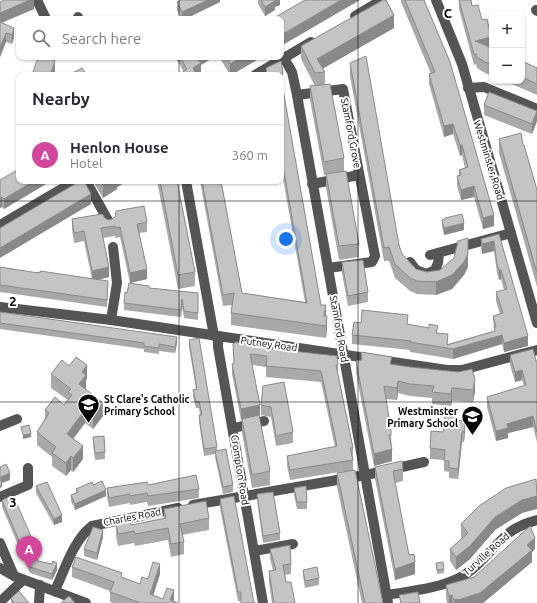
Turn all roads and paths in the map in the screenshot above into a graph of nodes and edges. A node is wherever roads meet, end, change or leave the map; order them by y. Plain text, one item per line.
1 (37, 0) edge
2 (382, 0) edge
3 (436, 0) edge
4 (45, 16) edge
5 (343, 23) edge
6 (317, 38) edge
7 (284, 58) joint
8 (281, 60) edge
9 (260, 72) edge
10 (468, 88) junction
11 (297, 95) junction
12 (537, 109) edge
13 (359, 175) junction
14 (70, 184) edge
15 (88, 184) edge
16 (187, 184) edge
17 (312, 184) junction
18 (110, 224) edge
19 (0, 225) edge
20 (511, 233) junction
21 (113, 247) dead end
22 (410, 262) edge
23 (328, 268) junction
24 (0, 307) edge
25 (111, 320) junction
26 (537, 323) edge
27 (216, 336) junction
28 (537, 350) edge
29 (344, 355) junction
30 (17, 418) dead end
31 (264, 421) dead end
32 (0, 426) edge
33 (234, 428) junction
34 (424, 462) dead end
35 (28, 468) dead end
36 (366, 475) junction
37 (245, 496) junction
38 (0, 497) edge
39 (537, 520) edge
40 (0, 543) edge
41 (293, 544) dead end
42 (254, 551) junction
43 (0, 568) edge
44 (0, 574) edge
45 (18, 578) junction
46 (40, 585) junction
47 (56, 592) junction
48 (387, 599) edge
49 (0, 602) edge
50 (39, 603) edge
51 (86, 603) edge
52 (263, 603) edge

1 - 4 street
2 - 5 street
3 - 10 street, Westminster Road
6 - 7 street
7 - 11 street, Stamford Road
8 - 9 street
10 - 12 street
10 - 20 street, Westminster Road
11 - 13 street, Stamford Grove
11 - 17 street, Stamford Road
13 - 17 street, Stamford Grove
13 - 23 street, Stamford Grove
14 - 19 street
15 - 18 street
16 - 27 street, Crompton Road
17 - 23 street, Stamford Road
20 - 22 street
20 - 26 street, Westminster Road
21 - 25 street
23 - 29 street, Stamford Road
24 - 25 street, Putney Road
25 - 27 street, Putney Road
27 - 29 street, Putney Road
27 - 33 street, Crompton Road
28 - 29 street, Putney Road
29 - 36 street, Stamford Road
30 - 32 street
31 - 33 street
33 - 37 street, Crompton Road
34 - 36 street, Charles Road
35 - 38 street
36 - 37 street, Charles Road
36 - 48 street, Stamford Road
37 - 42 street, Crompton Road
37 - 47 street, Charles Road
39 - 48 street, Turville Road
40 - 45 street
41 - 42 street
42 - 52 street, Crompton Road
43 - 45 street
44 - 45 street
45 - 46 street
45 - 49 street
46 - 47 street
46 - 50 street
47 - 51 street

